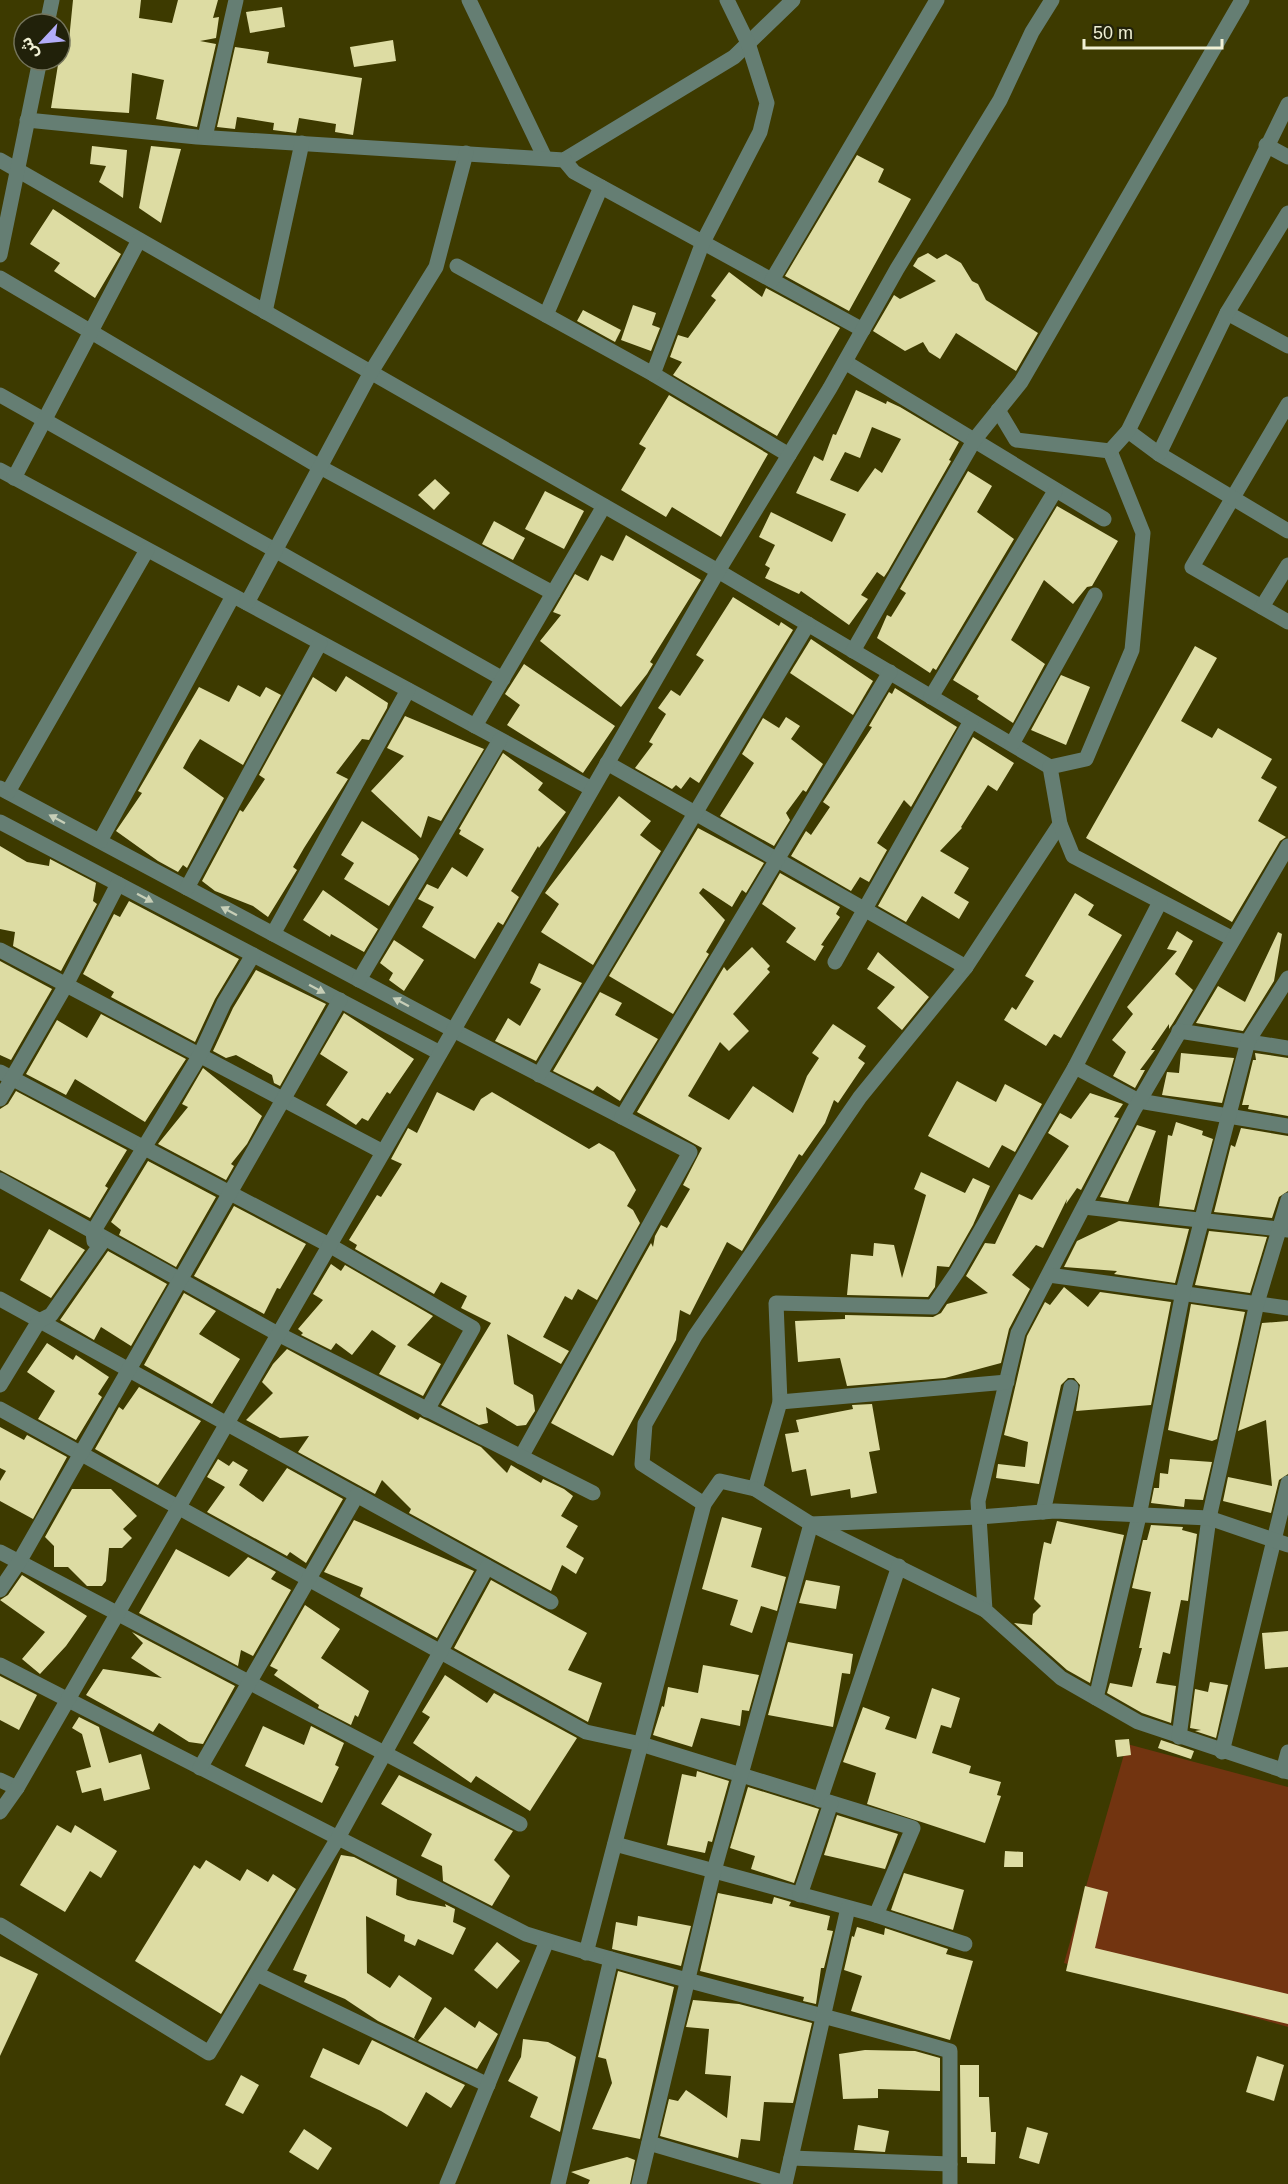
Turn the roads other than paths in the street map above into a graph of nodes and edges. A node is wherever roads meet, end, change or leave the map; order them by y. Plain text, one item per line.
1 (236, 0) edge
2 (727, 0) edge
3 (793, 0) edge
4 (937, 0) edge
5 (1052, 0) edge
6 (1242, 0) edge
7 (475, 2) edge
8 (748, 43) junction
9 (37, 72) edge
10 (1288, 105) edge
11 (27, 120) junction
12 (205, 137) junction
13 (302, 143) junction
14 (1266, 145) junction
15 (466, 153) junction
16 (1288, 157) edge
17 (545, 158) junction
18 (564, 159) junction
19 (0, 160) edge
20 (17, 169) junction
21 (601, 187) junction
22 (1288, 213) edge
23 (139, 240) junction
24 (703, 243) junction
25 (0, 255) edge
26 (457, 266) dead end
27 (0, 278) edge
28 (772, 280) junction
29 (265, 312) junction
30 (1227, 313) junction
31 (546, 315) junction
32 (863, 330) junction
33 (91, 332) junction
34 (1288, 346) edge
35 (845, 362) junction
36 (371, 372) junction
37 (653, 374) junction
38 (0, 396) edge
39 (1288, 404) edge
40 (998, 410) junction
41 (44, 421) junction
42 (1128, 431) junction
43 (975, 439) junction
44 (1110, 451) junction
45 (1159, 454) junction
46 (789, 455) junction
47 (320, 467) junction
48 (0, 470) edge
49 (14, 478) junction
50 (1055, 491) junction
51 (1232, 496) junction
52 (604, 506) junction
53 (1104, 519) dead end
54 (1288, 531) edge
55 (147, 550) junction
56 (275, 551) junction
57 (1288, 565) edge
58 (718, 571) junction
59 (553, 593) junction
60 (1095, 595) dead end
61 (240, 600) junction
62 (1262, 607) junction
63 (1288, 622) edge
64 (808, 624) junction
65 (320, 643) junction
66 (853, 651) junction
67 (890, 672) junction
68 (503, 679) junction
69 (408, 690) junction
70 (931, 697) junction
71 (971, 721) junction
72 (475, 726) junction
73 (500, 740) junction
74 (1012, 744) junction
75 (607, 763) junction
76 (1050, 766) junction
77 (592, 789) junction
78 (4, 790) edge
79 (695, 813) junction
80 (0, 822) edge
81 (1060, 824) junction
82 (100, 841) junction
83 (1288, 846) edge
84 (777, 860) junction
85 (118, 884) junction
86 (187, 888) junction
87 (1160, 902) junction
88 (865, 909) junction
89 (273, 934) junction
90 (1233, 939) junction
91 (0, 950) edge
92 (253, 955) junction
93 (835, 962) dead end
94 (966, 967) junction
95 (1288, 978) edge
96 (359, 980) junction
97 (66, 985) junction
98 (340, 1000) junction
99 (453, 1030) junction
100 (1179, 1031) junction
101 (1248, 1041) junction
102 (1288, 1048) edge
103 (440, 1053) junction
104 (200, 1056) junction
105 (1075, 1067) junction
106 (6, 1075) edge
107 (540, 1075) junction
108 (0, 1099) edge
109 (283, 1100) junction
110 (1139, 1101) junction
111 (1228, 1116) junction
112 (622, 1117) junction
113 (1288, 1126) edge
114 (144, 1148) junction
115 (382, 1152) junction
116 (0, 1180) edge
117 (230, 1192) junction
118 (1288, 1200) edge
119 (1084, 1207) junction
120 (1202, 1220) junction
121 (1284, 1229) edge
122 (93, 1232) junction
123 (329, 1245) junction
124 (1049, 1275) junction
125 (180, 1280) junction
126 (1183, 1292) junction
127 (0, 1299) edge
128 (1257, 1303) junction
129 (1288, 1308) edge
130 (39, 1321) junction
131 (278, 1334) junction
132 (129, 1370) junction
133 (1006, 1382) junction
134 (0, 1385) edge
135 (1071, 1387) dead end
136 (780, 1402) junction
137 (0, 1409) edge
138 (427, 1410) junction
139 (227, 1424) junction
140 (81, 1454) junction
141 (521, 1457) junction
142 (1288, 1483) edge
143 (755, 1490) junction
144 (593, 1493) dead end
145 (357, 1495) junction
146 (704, 1504) junction
147 (178, 1507) junction
148 (1043, 1512) junction
149 (1139, 1516) junction
150 (980, 1517) junction
151 (1209, 1518) junction
152 (811, 1524) junction
153 (1281, 1543) edge
154 (0, 1552) edge
155 (19, 1562) junction
156 (899, 1566) junction
157 (487, 1567) junction
158 (309, 1579) junction
159 (0, 1590) edge
160 (551, 1602) dead end
161 (985, 1610) junction
162 (118, 1614) junction
163 (440, 1652) junction
164 (0, 1665) edge
165 (249, 1682) junction
166 (1095, 1698) junction
167 (68, 1700) junction
168 (1179, 1737) junction
169 (641, 1744) junction
170 (1222, 1752) junction
171 (1288, 1752) edge
172 (385, 1753) junction
173 (200, 1768) junction
174 (1286, 1772) edge
175 (741, 1775) junction
176 (0, 1780) edge
177 (17, 1788) junction
178 (826, 1802) junction
179 (0, 1812) edge
180 (520, 1824) dead end
181 (338, 1838) junction
182 (615, 1844) junction
183 (714, 1871) junction
184 (800, 1895) junction
185 (848, 1908) junction
186 (876, 1915) junction
187 (0, 1925) edge
188 (547, 1941) junction
189 (965, 1944) dead end
190 (586, 1953) junction
191 (611, 1959) junction
192 (257, 1974) junction
193 (686, 1979) junction
194 (824, 2014) junction
195 (488, 2085) junction
196 (649, 2143) junction
197 (790, 2158) junction
198 (950, 2164) junction
199 (447, 2184) edge
200 (558, 2184) edge
201 (639, 2184) edge
202 (785, 2184) edge
203 (950, 2184) edge

1 - 12 street
2 - 8 street
3 - 8 street
4 - 28 street
5 - 32 street
6 - 40 street
7 - 17 street
8 - 18 street
8 - 24 street
9 - 11 street
10 - 14 street
11 - 12 street
11 - 20 street
12 - 13 street
13 - 15 street
13 - 29 street
14 - 16 street
14 - 42 street
15 - 17 street
15 - 36 street
17 - 18 street
18 - 21 street
19 - 20 street
20 - 23 street
20 - 25 street
21 - 24 street
21 - 31 street
22 - 30 street
23 - 29 street
23 - 33 street
24 - 28 street
24 - 37 street
26 - 31 street
27 - 33 street
28 - 32 street
29 - 36 street
30 - 34 street
30 - 45 street
31 - 37 street
32 - 35 street
33 - 41 street
33 - 47 street
35 - 43 street
35 - 46 street
36 - 47 street
36 - 52 street
37 - 46 street
38 - 41 street
39 - 51 street
40 - 43 street
40 - 44 street
41 - 49 street
41 - 56 street
42 - 44 street
42 - 45 street
43 - 50 street
43 - 66 street
44 - 76 street
45 - 51 street
46 - 58 street
47 - 56 street
47 - 59 street
48 - 49 street
49 - 55 street
50 - 53 street
50 - 70 street
51 - 54 street
51 - 62 street
52 - 58 street
52 - 59 street
55 - 61 street
55 - 78 street
56 - 61 street
56 - 68 street
57 - 62 street
58 - 64 street
58 - 75 street
59 - 68 street
60 - 74 street
61 - 65 street
61 - 82 street
62 - 63 street
64 - 66 street
64 - 79 street
65 - 69 street
65 - 86 street
66 - 67 street
67 - 70 street
67 - 84 street
68 - 72 street
69 - 72 street
69 - 89 street
70 - 71 street
71 - 74 street
71 - 88 street
72 - 73 street
73 - 77 street
73 - 96 street
74 - 76 street
75 - 77 street
75 - 79 street
76 - 81 street
77 - 99 street
82 -> 78 street
79 - 84 street
79 - 107 street
80 - 85 street
81 - 87 street
81 - 94 street
82 - 86 street
83 - 90 street
84 - 88 street
84 - 112 street
85 -> 92 street
85 - 97 street
89 -> 86 street
87 - 90 street
87 - 105 street
88 - 93 street
88 - 94 street
89 - 96 street
90 - 100 street
91 - 97 street
92 -> 98 street
92 - 104 street
94 - 146 street
95 - 101 street
99 -> 96 street
97 - 104 street
97 - 106 street
98 - 103 street
98 - 109 street
99 - 103 street
99 - 107 street
100 - 101 street
100 - 110 street
101 - 102 street
101 - 111 street
103 - 115 street
104 - 109 street
104 - 114 street
105 - 110 street
105 - 136 street
106 - 108 street
106 - 114 street
107 - 112 street
109 - 115 street
109 - 117 street
110 - 111 street
110 - 119 street
111 - 113 street
111 - 120 street
112 - 141 street
114 - 117 street
114 - 122 street
115 - 123 street
116 - 122 street
117 - 123 street
117 - 125 street
118 - 121 street
119 - 120 street
119 - 124 street
120 - 121 street
120 - 126 street
121 - 128 street
122 - 125 street
122 - 130 street
123 - 131 street
123 - 138 street
124 - 126 street
124 - 133 street
125 - 131 street
125 - 132 street
126 - 128 street
126 - 149 street
127 - 130 street
128 - 129 street
128 - 151 street
130 - 132 street
130 - 134 street
131 - 138 street
131 - 139 street
132 - 139 street
132 - 140 street
133 - 136 street
133 - 150 street
135 - 148 street
136 - 143 street
137 - 140 street
138 - 141 street
139 - 145 street
139 - 147 street
140 - 147 street
140 - 155 street
141 - 144 street
142 - 153 street
143 - 146 street
143 - 152 street
145 - 157 street
145 - 158 street
146 - 169 street
147 - 158 street
147 - 162 street
148 - 149 street
148 - 150 street
149 - 151 street
149 - 166 street
150 - 152 street
150 - 161 street
151 - 153 street
151 - 168 street
152 - 156 street
152 - 175 street
153 - 170 street
154 - 155 street
155 - 159 street
155 - 162 street
156 - 161 street
156 - 178 street
157 - 160 street
157 - 163 street
158 - 163 street
158 - 165 street
161 - 166 street
162 - 165 street
162 - 167 street
163 - 169 street
163 - 172 street
164 - 167 street
165 - 172 street
165 - 173 street
166 - 168 street
167 - 173 street
167 - 177 street
168 - 170 street
169 - 175 street
169 - 182 street
170 - 174 street
171 - 174 street
172 - 180 street
172 - 181 street
173 - 181 street
175 - 178 street
175 - 183 street
176 - 177 street
177 - 179 street
178 - 184 street
178 - 186 street
181 - 188 street
181 - 192 street
182 - 183 street
182 - 190 street
183 - 184 street
183 - 193 street
184 - 185 street
185 - 186 street
185 - 194 street
186 - 189 street
187 - 192 street
188 - 190 street
188 - 195 street
190 - 191 street
191 - 193 street
191 - 200 street
192 - 195 street
193 - 194 street
193 - 196 street
194 - 197 street
194 - 198 street
195 - 199 street
196 - 201 street
196 - 202 street
197 - 198 street
197 - 202 street
198 - 203 street

